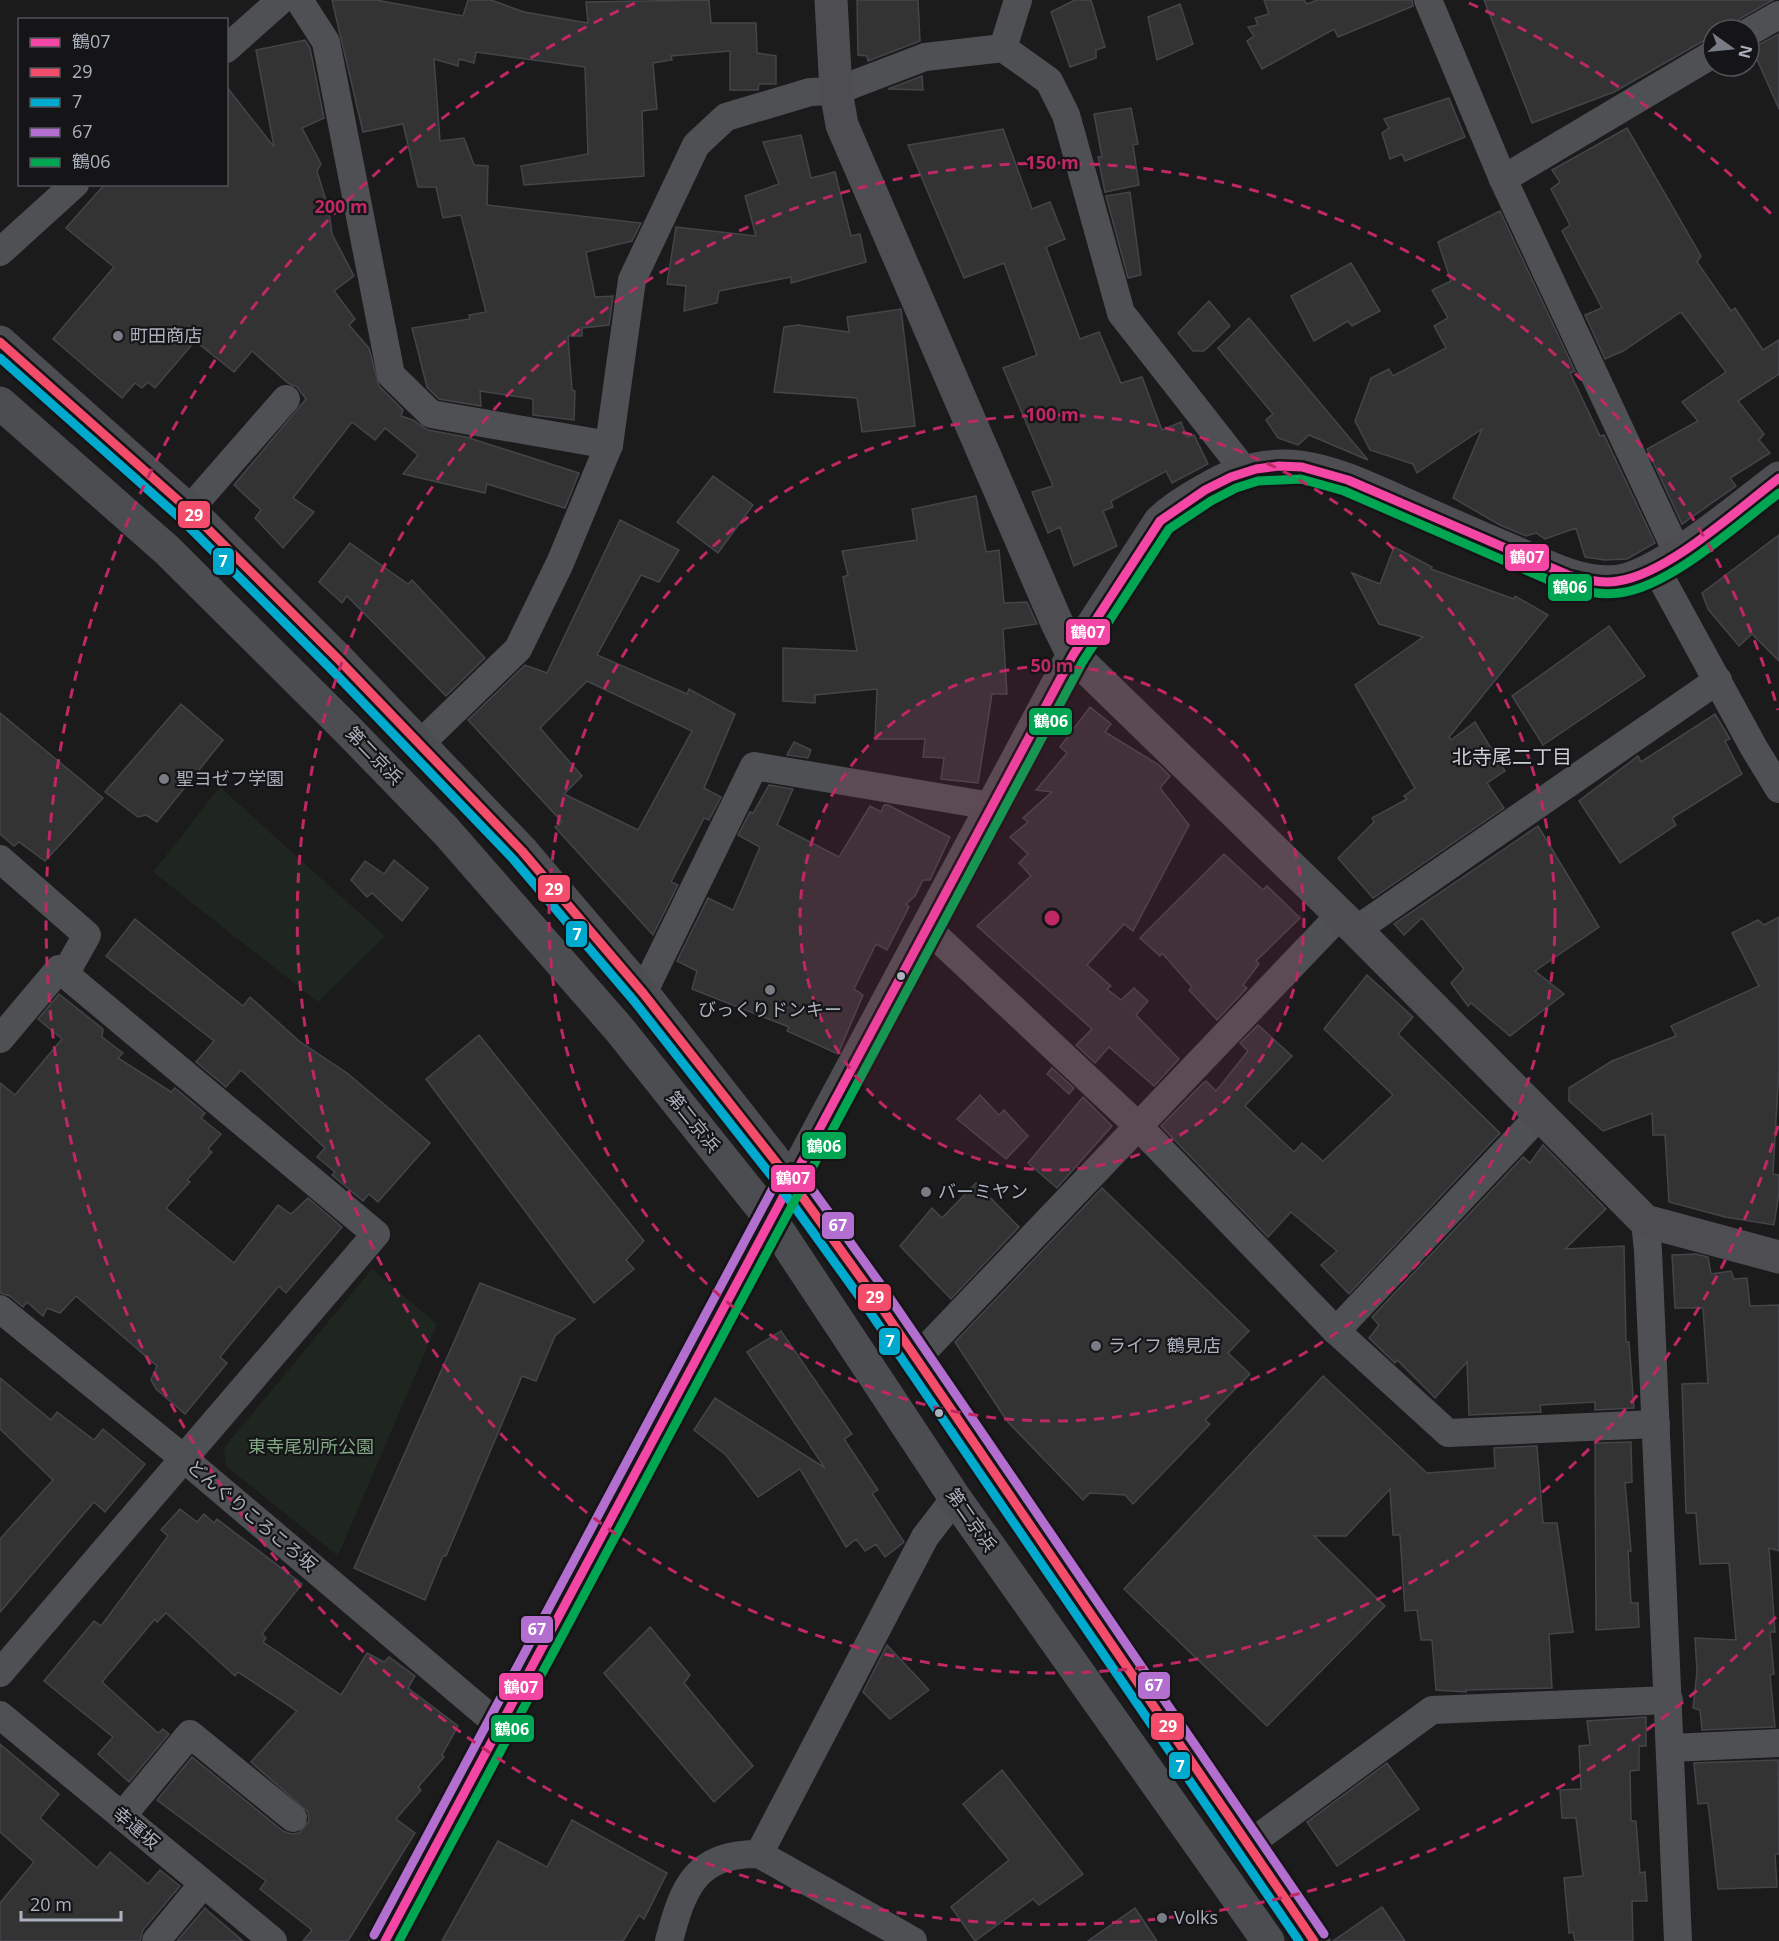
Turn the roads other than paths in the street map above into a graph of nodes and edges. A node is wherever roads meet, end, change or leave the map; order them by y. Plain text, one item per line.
1 (281, 0) edge
2 (299, 0) edge
3 (831, 0) edge
4 (1018, 0) edge
5 (1428, 0) edge
6 (1779, 15) edge
7 (1761, 25) edge
8 (228, 47) edge
9 (1003, 48) junction
10 (1701, 61) edge
11 (836, 91) junction
12 (1503, 179) junction
13 (73, 186) edge
14 (0, 252) edge
15 (0, 342) edge
16 (286, 399) dead end
17 (0, 403) edge
18 (609, 445) junction
19 (1244, 470) junction
20 (1779, 478) edge
21 (189, 510) junction
22 (1666, 560) junction
23 (1073, 655) junction
24 (1718, 680) junction
25 (420, 744) junction
26 (1769, 756) edge
27 (1779, 789) edge
28 (991, 806) junction
29 (0, 859) edge
30 (1348, 922) junction
31 (927, 928) junction
32 (65, 974) junction
33 (643, 993) junction
34 (0, 1039) edge
35 (1539, 1116) junction
36 (1138, 1126) junction
37 (791, 1181) junction
38 (770, 1218) junction
39 (1645, 1221) junction
40 (1779, 1257) edge
41 (0, 1309) edge
42 (1336, 1331) junction
43 (915, 1360) junction
44 (1656, 1424) junction
45 (182, 1457) junction
46 (955, 1498) junction
47 (0, 1673) edge
48 (1669, 1700) junction
49 (0, 1715) edge
50 (500, 1726) junction
51 (1779, 1743) edge
52 (1671, 1748) junction
53 (122, 1816) junction
54 (293, 1818) dead end
55 (1248, 1845) junction
56 (759, 1854) junction
57 (203, 1884) junction
58 (156, 1941) edge
59 (273, 1941) edge
60 (386, 1941) edge
61 (669, 1941) edge
62 (913, 1941) edge
63 (1268, 1941) edge
64 (1314, 1941) edge
65 (1678, 1941) edge

1 - 8 street
2 - 18 street
3 - 11 street
4 - 9 street
5 - 12 street
6 - 7 street
9 - 11 street
9 - 19 street
10 - 12 street
11 - 18 street
11 - 23 street
12 - 22 street
13 - 14 street
15 - 21 highway
16 - 21 street
17 - 38 highway, 第二京浜
18 - 25 street
19 - 22 street
19 - 23 street
20 - 22 street
21 - 25 highway
22 - 24 street
23 - 28 street
23 - 30 street
24 - 26 street
24 - 30 street
25 - 33 highway
26 - 27 street
28 - 31 street
28 - 33 street
29 - 32 street
30 - 35 street
30 - 36 street
31 - 36 street
31 - 37 street
32 - 34 street
32 - 45 street
33 - 37 highway
35 - 39 street
35 - 42 street
36 - 42 street
36 - 43 street
37 - 38 street
37 - 43 highway
38 - 46 highway, 第二京浜
38 - 50 street
39 - 40 street
39 - 44 street
41 - 45 street, どんぐりころころ坂
42 - 44 street
43 - 55 highway
44 - 48 street
45 - 47 street
45 - 50 street, どんぐりころころ坂
46 - 56 street
46 - 63 highway, 第二京浜
48 - 52 street
48 - 55 street
49 - 53 street, 幸運坂
50 - 60 street
51 - 52 street
52 - 65 street
53 - 54 street
53 - 57 street, 幸運坂
55 - 64 highway
56 - 61 street
56 - 62 street
57 - 58 street
57 - 59 street, 幸運坂

